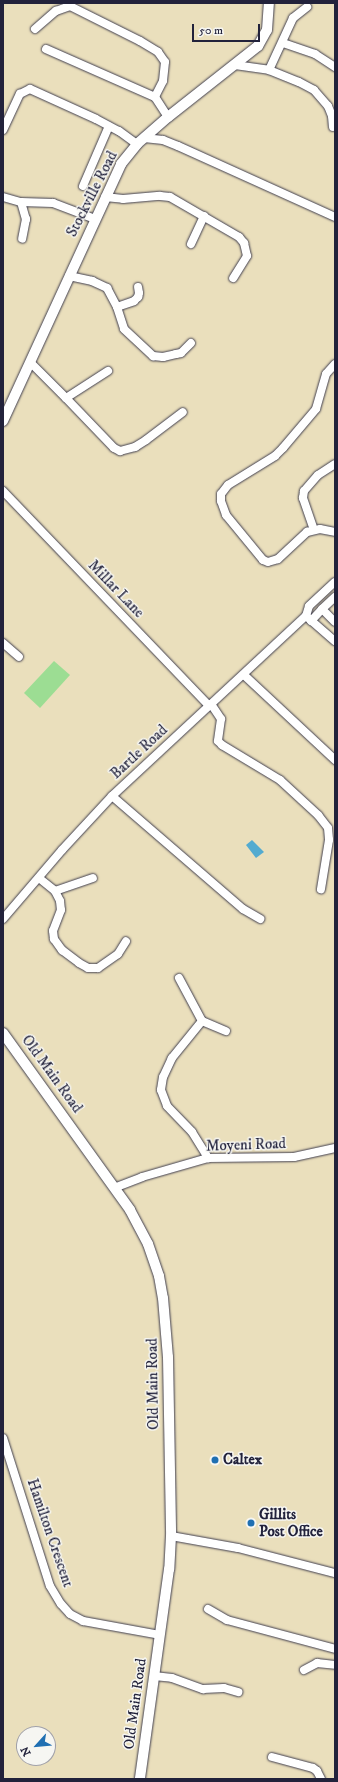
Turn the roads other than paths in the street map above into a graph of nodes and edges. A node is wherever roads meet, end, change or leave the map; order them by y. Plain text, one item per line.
1 (270, 3) edge
2 (308, 7) dead end
3 (35, 29) dead end
4 (283, 43) junction
5 (46, 49) dead end
6 (236, 65) junction
7 (335, 67) edge
8 (269, 70) junction
9 (155, 97) junction
10 (168, 117) junction
11 (109, 126) junction
12 (333, 127) dead end
13 (3, 130) edge
14 (141, 141) junction
15 (83, 186) dead end
16 (105, 196) junction
17 (3, 197) edge
18 (21, 202) junction
19 (204, 216) junction
20 (335, 217) edge
21 (95, 219) junction
22 (22, 240) dead end
23 (191, 244) dead end
24 (68, 276) junction
25 (232, 278) dead end
26 (138, 287) dead end
27 (117, 307) junction
28 (191, 343) dead end
29 (30, 362) junction
30 (335, 364) edge
31 (108, 371) dead end
32 (66, 398) junction
33 (183, 412) dead end
34 (3, 421) edge
35 (335, 464) edge
36 (3, 491) edge
37 (314, 530) junction
38 (335, 532) edge
39 (335, 582) edge
40 (335, 597) edge
41 (322, 609) junction
42 (309, 618) junction
43 (335, 622) edge
44 (335, 641) edge
45 (3, 643) edge
46 (18, 657) dead end
47 (244, 675) junction
48 (210, 705) junction
49 (335, 760) edge
50 (112, 796) junction
51 (39, 878) junction
52 (93, 878) dead end
53 (321, 889) dead end
54 (56, 891) junction
55 (260, 919) dead end
56 (3, 920) edge
57 (126, 941) dead end
58 (179, 978) dead end
59 (202, 1021) junction
60 (226, 1031) dead end
61 (3, 1033) edge
62 (335, 1148) edge
63 (208, 1158) junction
64 (114, 1188) junction
65 (3, 1438) edge
66 (171, 1536) junction
67 (335, 1572) edge
68 (208, 1608) dead end
69 (160, 1635) junction
70 (335, 1649) edge
71 (335, 1665) edge
72 (304, 1670) dead end
73 (154, 1676) junction
74 (238, 1692) dead end
75 (272, 1757) dead end
76 (140, 1779) edge
77 (321, 1779) edge

1 - 6 street, Stockville Road
2 - 4 street
3 - 9 street
4 - 7 street
4 - 8 street
5 - 9 street
6 - 8 street
6 - 10 street, Stockville Road
8 - 12 street
9 - 10 street
10 - 14 street, Stockville Road
11 - 13 street
11 - 14 street
11 - 15 street
14 - 16 street, Stockville Road
14 - 20 street
16 - 19 street
16 - 21 street, Stockville Road
17 - 18 street
18 - 21 street
18 - 22 street
19 - 23 street
19 - 25 street
21 - 24 street, Stockville Road
24 - 27 street
24 - 29 street, Stockville Road
26 - 27 street
27 - 28 street
29 - 32 street
29 - 34 street, Stockville Road
30 - 37 street
31 - 32 street
32 - 33 street
35 - 37 street
36 - 48 street, Millar Lane
37 - 38 street
39 - 42 street
40 - 41 street
41 - 42 street
41 - 43 street
42 - 44 street
42 - 47 street, Bartle Road
45 - 46 street
47 - 48 street, Bartle Road
47 - 49 street
48 - 50 street, Bartle Road
48 - 53 street, Millar Lane
50 - 51 street, Bartle Road
50 - 55 street
51 - 54 street
51 - 56 street, Bartle Road
52 - 54 street
54 - 57 street
58 - 59 street
59 - 60 street
59 - 63 street
61 - 64 street, Old Main Road
62 - 63 street, Moyeni Road
63 - 64 street, Moyeni Road
64 - 66 street, Old Main Road
65 - 69 street, Hamilton Crescent
66 - 67 street
66 - 69 street, Old Main Road
68 - 70 street
69 - 73 street, Old Main Road
71 - 72 street
73 - 74 street
73 - 76 street, Old Main Road
75 - 77 street

